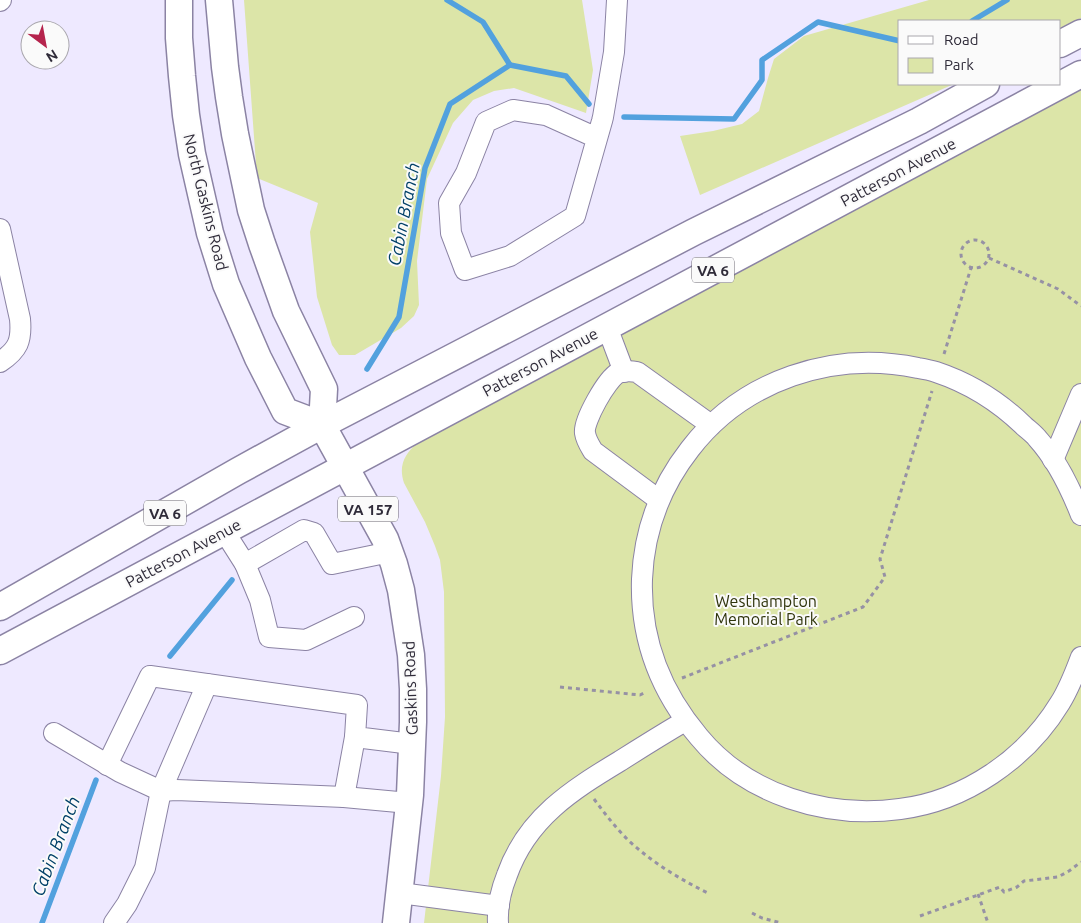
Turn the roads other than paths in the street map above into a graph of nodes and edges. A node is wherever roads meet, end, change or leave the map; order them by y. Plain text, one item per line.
1 (179, 0) edge
2 (219, 0) edge
3 (617, 0) edge
4 (1081, 33) edge
5 (1061, 43) edge
6 (1081, 74) edge
7 (984, 85) edge
8 (1060, 85) edge
9 (1061, 85) edge
10 (600, 130) junction
11 (0, 229) edge
12 (607, 327) junction
13 (0, 362) edge
14 (624, 372) junction
15 (1081, 394) edge
16 (322, 425) junction
17 (711, 425) junction
18 (1053, 460) junction
19 (345, 466) junction
20 (659, 500) junction
21 (1081, 515) edge
22 (224, 531) junction
23 (390, 552) junction
24 (245, 564) junction
25 (0, 607) edge
26 (354, 617) dead end
27 (0, 651) edge
28 (1081, 657) edge
29 (207, 684) junction
30 (685, 721) junction
31 (54, 733) dead end
32 (354, 737) junction
33 (412, 744) junction
34 (107, 765) junction
35 (161, 791) junction
36 (344, 797) junction
37 (409, 803) junction
38 (400, 893) junction
39 (498, 914) edge
40 (114, 923) edge
41 (396, 923) edge

1 - 16 main road, North Gaskins Road
2 - 16 main road
3 - 10 street
4 - 5 main road
6 - 9 main road, Patterson Avenue / VA 6
7 - 16 main road, VA 6
8 - 12 main road, Patterson Avenue / VA 6
10 - 10 street
11 - 13 street
12 - 14 street
12 - 19 main road, Patterson Avenue / VA 6
14 - 17 street
14 - 20 street
15 - 18 street
16 - 19 main road, VA 157
16 - 25 main road, VA 6
17 - 18 street
17 - 20 street
18 - 21 street
19 - 22 main road, Patterson Avenue / VA 6
19 - 23 main road, Gaskins Road / VA 157
20 - 30 street
22 - 24 street
22 - 27 main road, Patterson Avenue / VA 6
23 - 24 street
23 - 33 main road, Gaskins Road / VA 157
24 - 26 street
28 - 30 street
29 - 32 street
29 - 34 street
29 - 35 street
30 - 39 street
31 - 34 street
32 - 33 street
32 - 36 street
33 - 37 main road, Gaskins Road / VA 157
34 - 35 street
35 - 36 street
35 - 40 street
36 - 37 street
37 - 38 main road, Gaskins Road / VA 157
38 - 39 street
38 - 41 main road, Gaskins Road / VA 157

